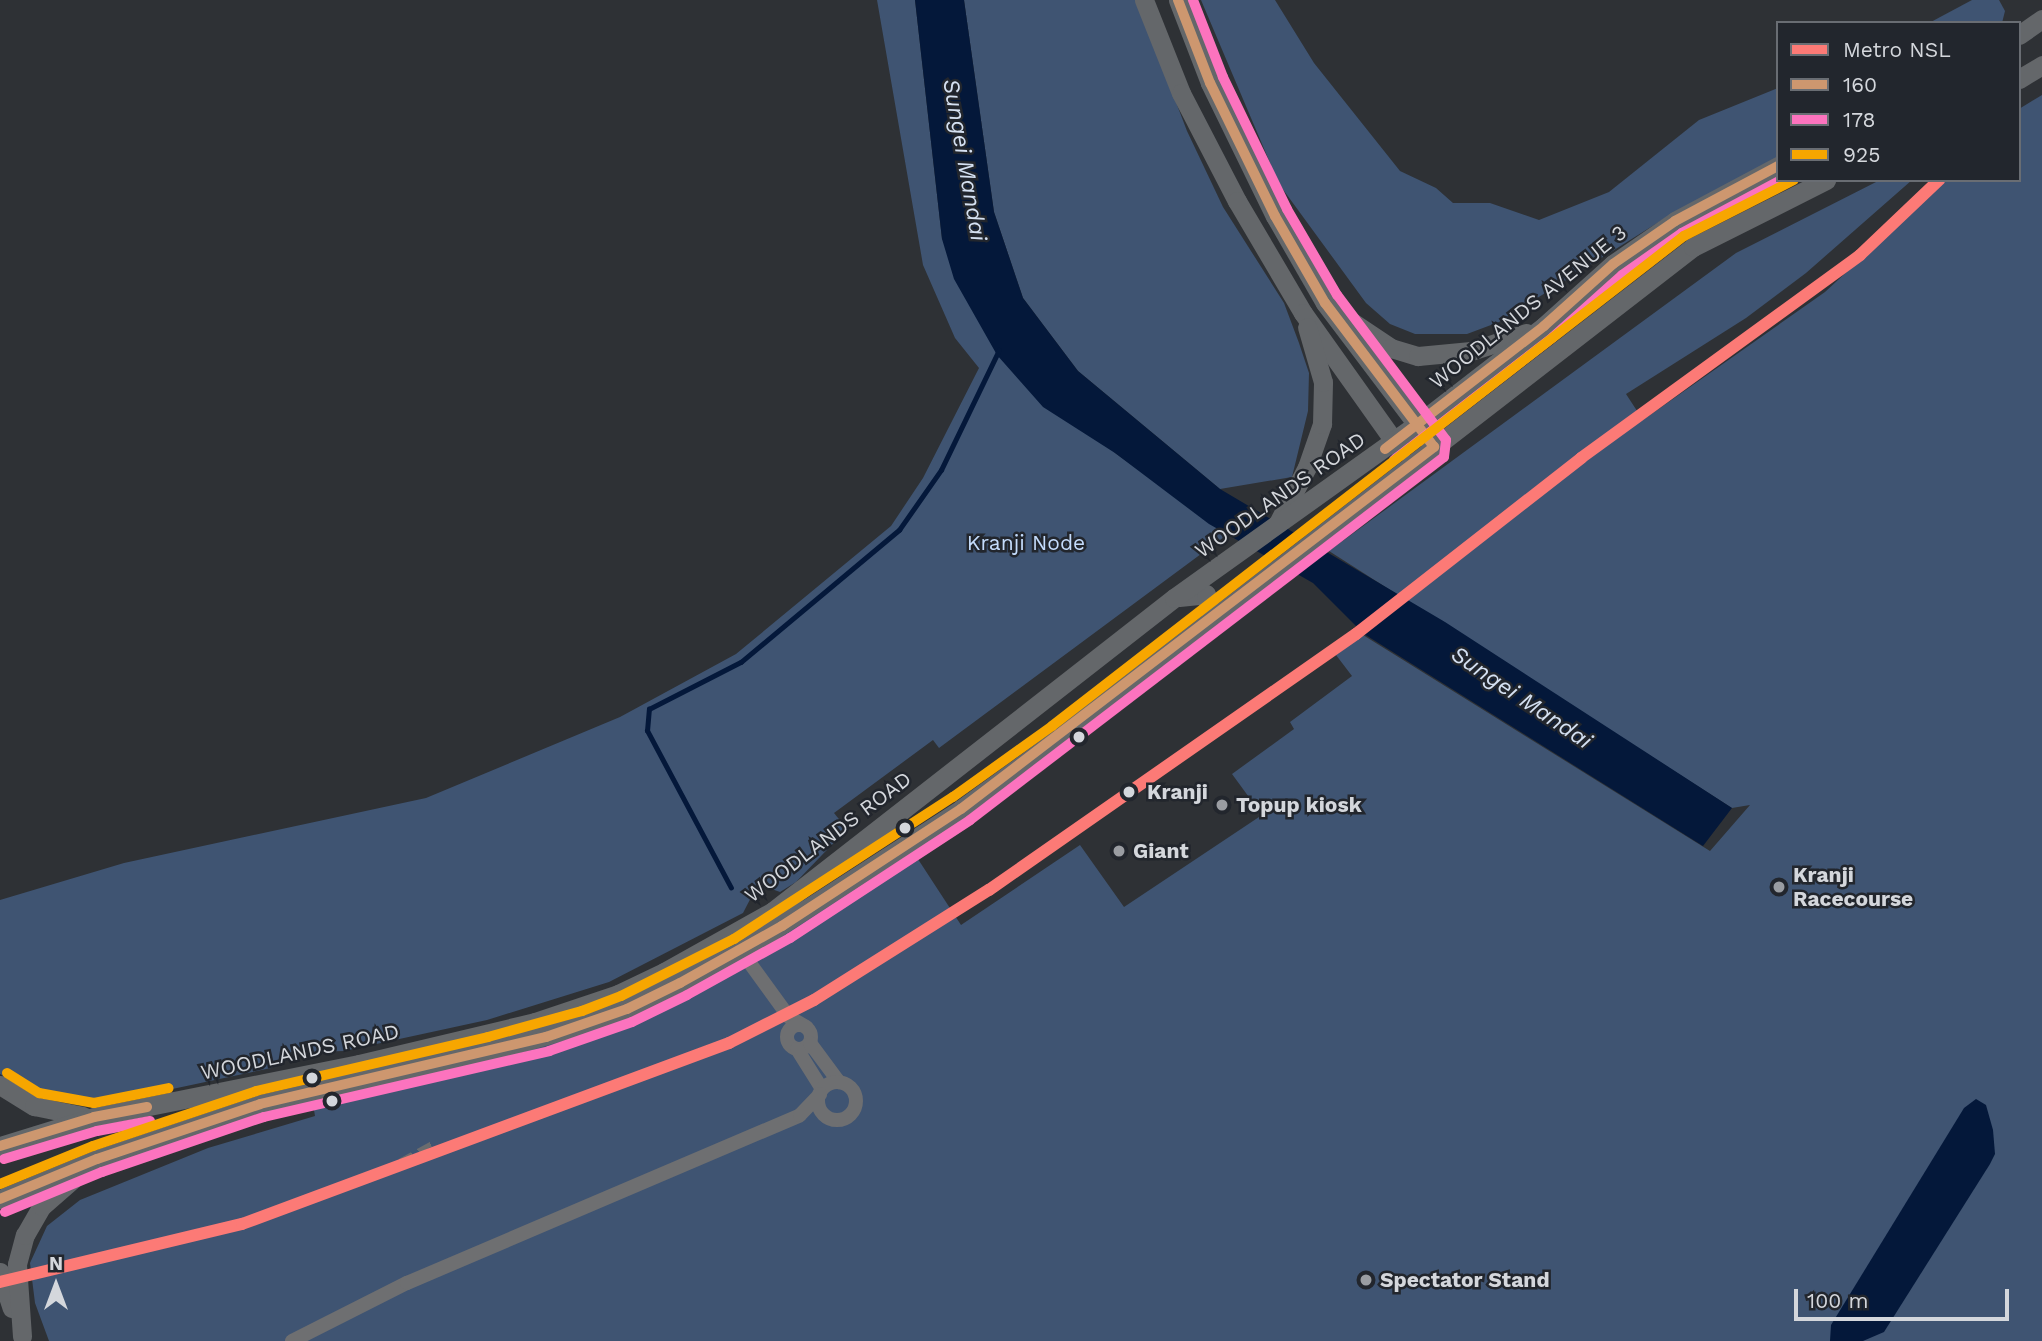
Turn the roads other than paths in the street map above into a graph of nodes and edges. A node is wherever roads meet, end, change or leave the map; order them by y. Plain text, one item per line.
1 (1144, 0) edge
2 (1178, 0) edge
3 (2042, 13) edge
4 (2042, 19) edge
5 (2023, 33) edge
6 (2042, 65) edge
7 (2021, 78) edge
8 (1776, 167) edge
9 (1822, 182) edge
10 (1325, 303) junction
11 (1303, 313) junction
12 (1544, 326) junction
13 (1418, 424) junction
14 (1395, 442) junction
15 (1434, 447) junction
16 (1410, 464) junction
17 (1276, 527) junction
18 (1174, 598) junction
19 (1211, 617) junction
20 (741, 951) junction
21 (789, 1017) junction
22 (806, 1027) junction
23 (788, 1033) junction
24 (804, 1046) junction
25 (839, 1082) junction
26 (0, 1085) edge
27 (821, 1092) junction
28 (800, 1115) junction
29 (826, 1116) junction
30 (94, 1117) junction
31 (0, 1146) edge
32 (97, 1158) junction
33 (0, 1199) edge
34 (0, 1272) edge
35 (23, 1339) edge
36 (292, 1341) edge

1 - 11 main road, WOODLANDS ROAD
2 - 10 main road
3 - 5 main road
4 - 5 main road
6 - 7 main road
8 - 12 main road, WOODLANDS AVENUE 3
9 - 15 main road
10 - 12 main road
10 - 13 main road
11 - 14 main road, WOODLANDS ROAD
11 - 17 main road
12 - 13 main road, WOODLANDS AVENUE 3
13 - 14 main road, WOODLANDS ROAD
13 - 15 main road
14 - 16 main road, WOODLANDS ROAD
14 - 17 main road, WOODLANDS ROAD
15 - 16 main road, WOODLANDS ROAD
16 - 19 main road, WOODLANDS ROAD
17 - 18 main road, WOODLANDS ROAD
18 - 19 main road
18 - 30 main road, WOODLANDS ROAD
19 - 20 main road, WOODLANDS ROAD
20 - 21 street
20 - 32 main road, WOODLANDS ROAD
21 - 22 street
21 - 23 street
22 - 23 street
22 - 24 street
23 - 24 street
24 - 25 street
24 - 27 street
25 - 27 street
25 - 29 street
26 - 30 main road
27 - 28 street
27 - 29 street
28 - 29 street
28 - 36 street
30 - 31 main road, WOODLANDS ROAD
32 - 33 main road, WOODLANDS ROAD
32 - 35 main road
34 - 35 main road

